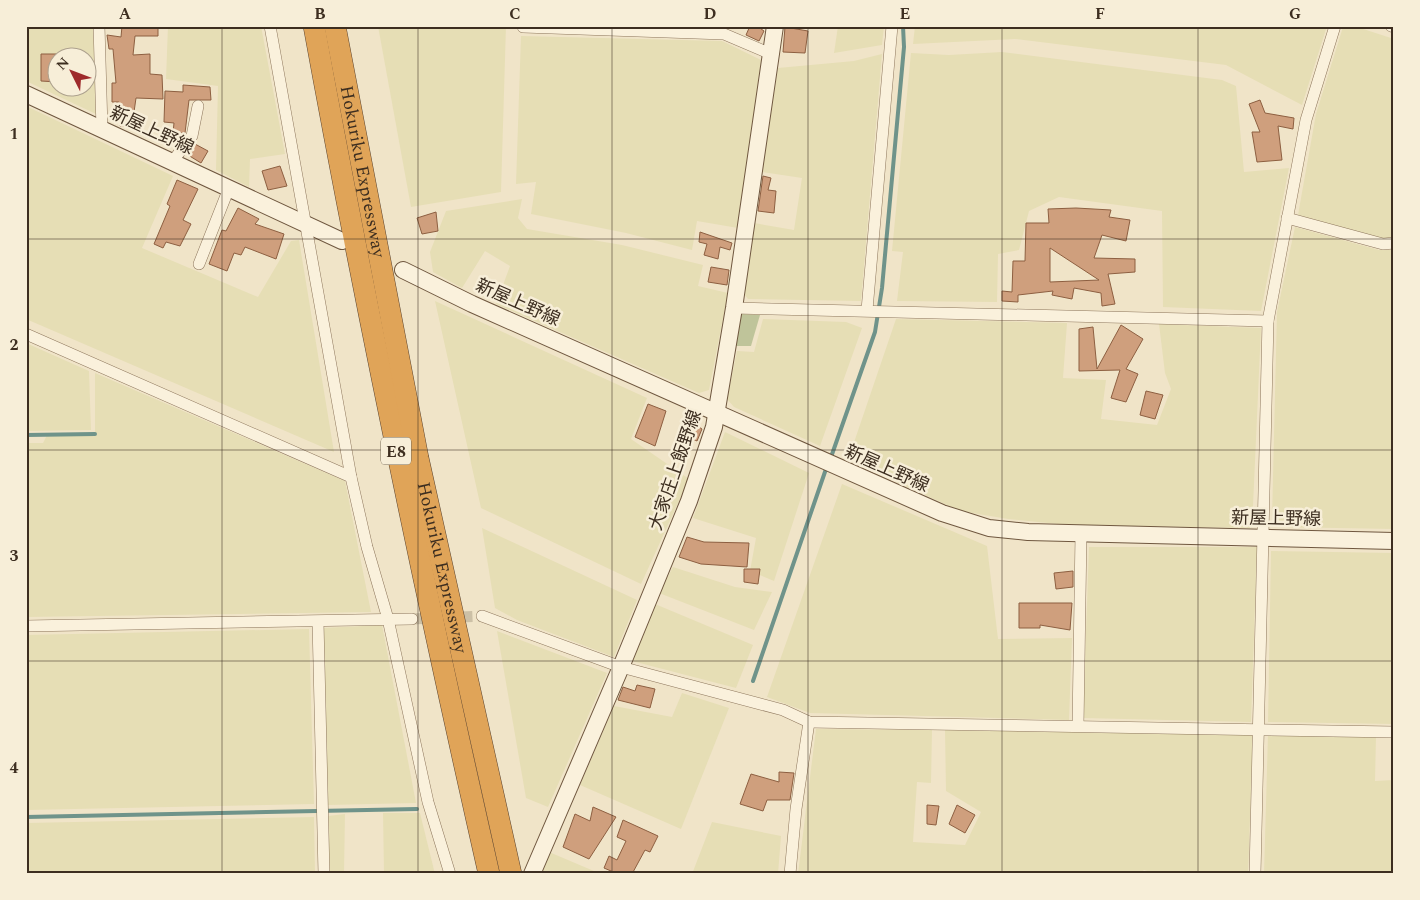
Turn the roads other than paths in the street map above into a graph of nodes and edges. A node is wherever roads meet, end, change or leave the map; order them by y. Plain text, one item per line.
1 (99, 26) edge
2 (270, 26) edge
3 (314, 26) edge
4 (334, 26) edge
5 (775, 26) edge
6 (892, 26) edge
7 (1335, 26) edge
8 (523, 27) edge
9 (771, 54) junction
10 (26, 94) edge
11 (198, 106) dead end
12 (102, 129) junction
13 (172, 162) junction
14 (229, 188) junction
15 (1287, 218) junction
16 (306, 223) junction
17 (342, 241) dead end
18 (1394, 243) edge
19 (199, 264) dead end
20 (403, 270) dead end
21 (734, 308) junction
22 (866, 310) junction
23 (1268, 320) junction
24 (26, 334) edge
25 (716, 413) junction
26 (351, 477) junction
27 (1081, 534) junction
28 (1263, 538) junction
29 (1394, 541) edge
30 (482, 616) tunnel mouth
31 (388, 619) junction
32 (412, 619) tunnel mouth
33 (318, 622) junction
34 (26, 626) edge
35 (621, 667) junction
36 (809, 722) junction
37 (1078, 726) junction
38 (1259, 729) junction
39 (1394, 732) edge
40 (511, 873) edge
41 (324, 874) edge
42 (450, 874) edge
43 (489, 874) edge
44 (532, 874) edge
45 (790, 874) edge
46 (1255, 874) edge

1 - 12 street
2 - 16 street
3 - 43 highway, Hokuriku Expressway / E8
4 - 40 highway, Hokuriku Expressway / E8
5 - 9 main road, 大家庄上飯野線
6 - 22 street
7 - 15 street
8 - 9 street
9 - 21 main road, 大家庄上飯野線
10 - 12 main road, 新屋上野線
11 - 13 street
12 - 13 main road, 新屋上野線
13 - 14 main road, 新屋上野線
14 - 16 main road, 新屋上野線
14 - 19 street
15 - 18 street
15 - 23 street
16 - 17 main road, 新屋上野線
16 - 26 street
20 - 25 main road, 新屋上野線
21 - 22 street
21 - 25 main road, 大家庄上飯野線
22 - 23 street
23 - 28 street
24 - 26 street
25 - 27 main road, 新屋上野線
25 - 35 main road, 大家庄上飯野線
26 - 31 street
27 - 28 main road, 新屋上野線
27 - 37 street
28 - 29 main road, 新屋上野線
28 - 38 street
30 - 35 street
31 - 32 street
31 - 33 street
31 - 42 street
33 - 34 street
33 - 41 street
35 - 36 street
35 - 44 main road, 大家庄上飯野線
36 - 37 street
36 - 45 street
37 - 38 street
38 - 39 street
38 - 46 street

